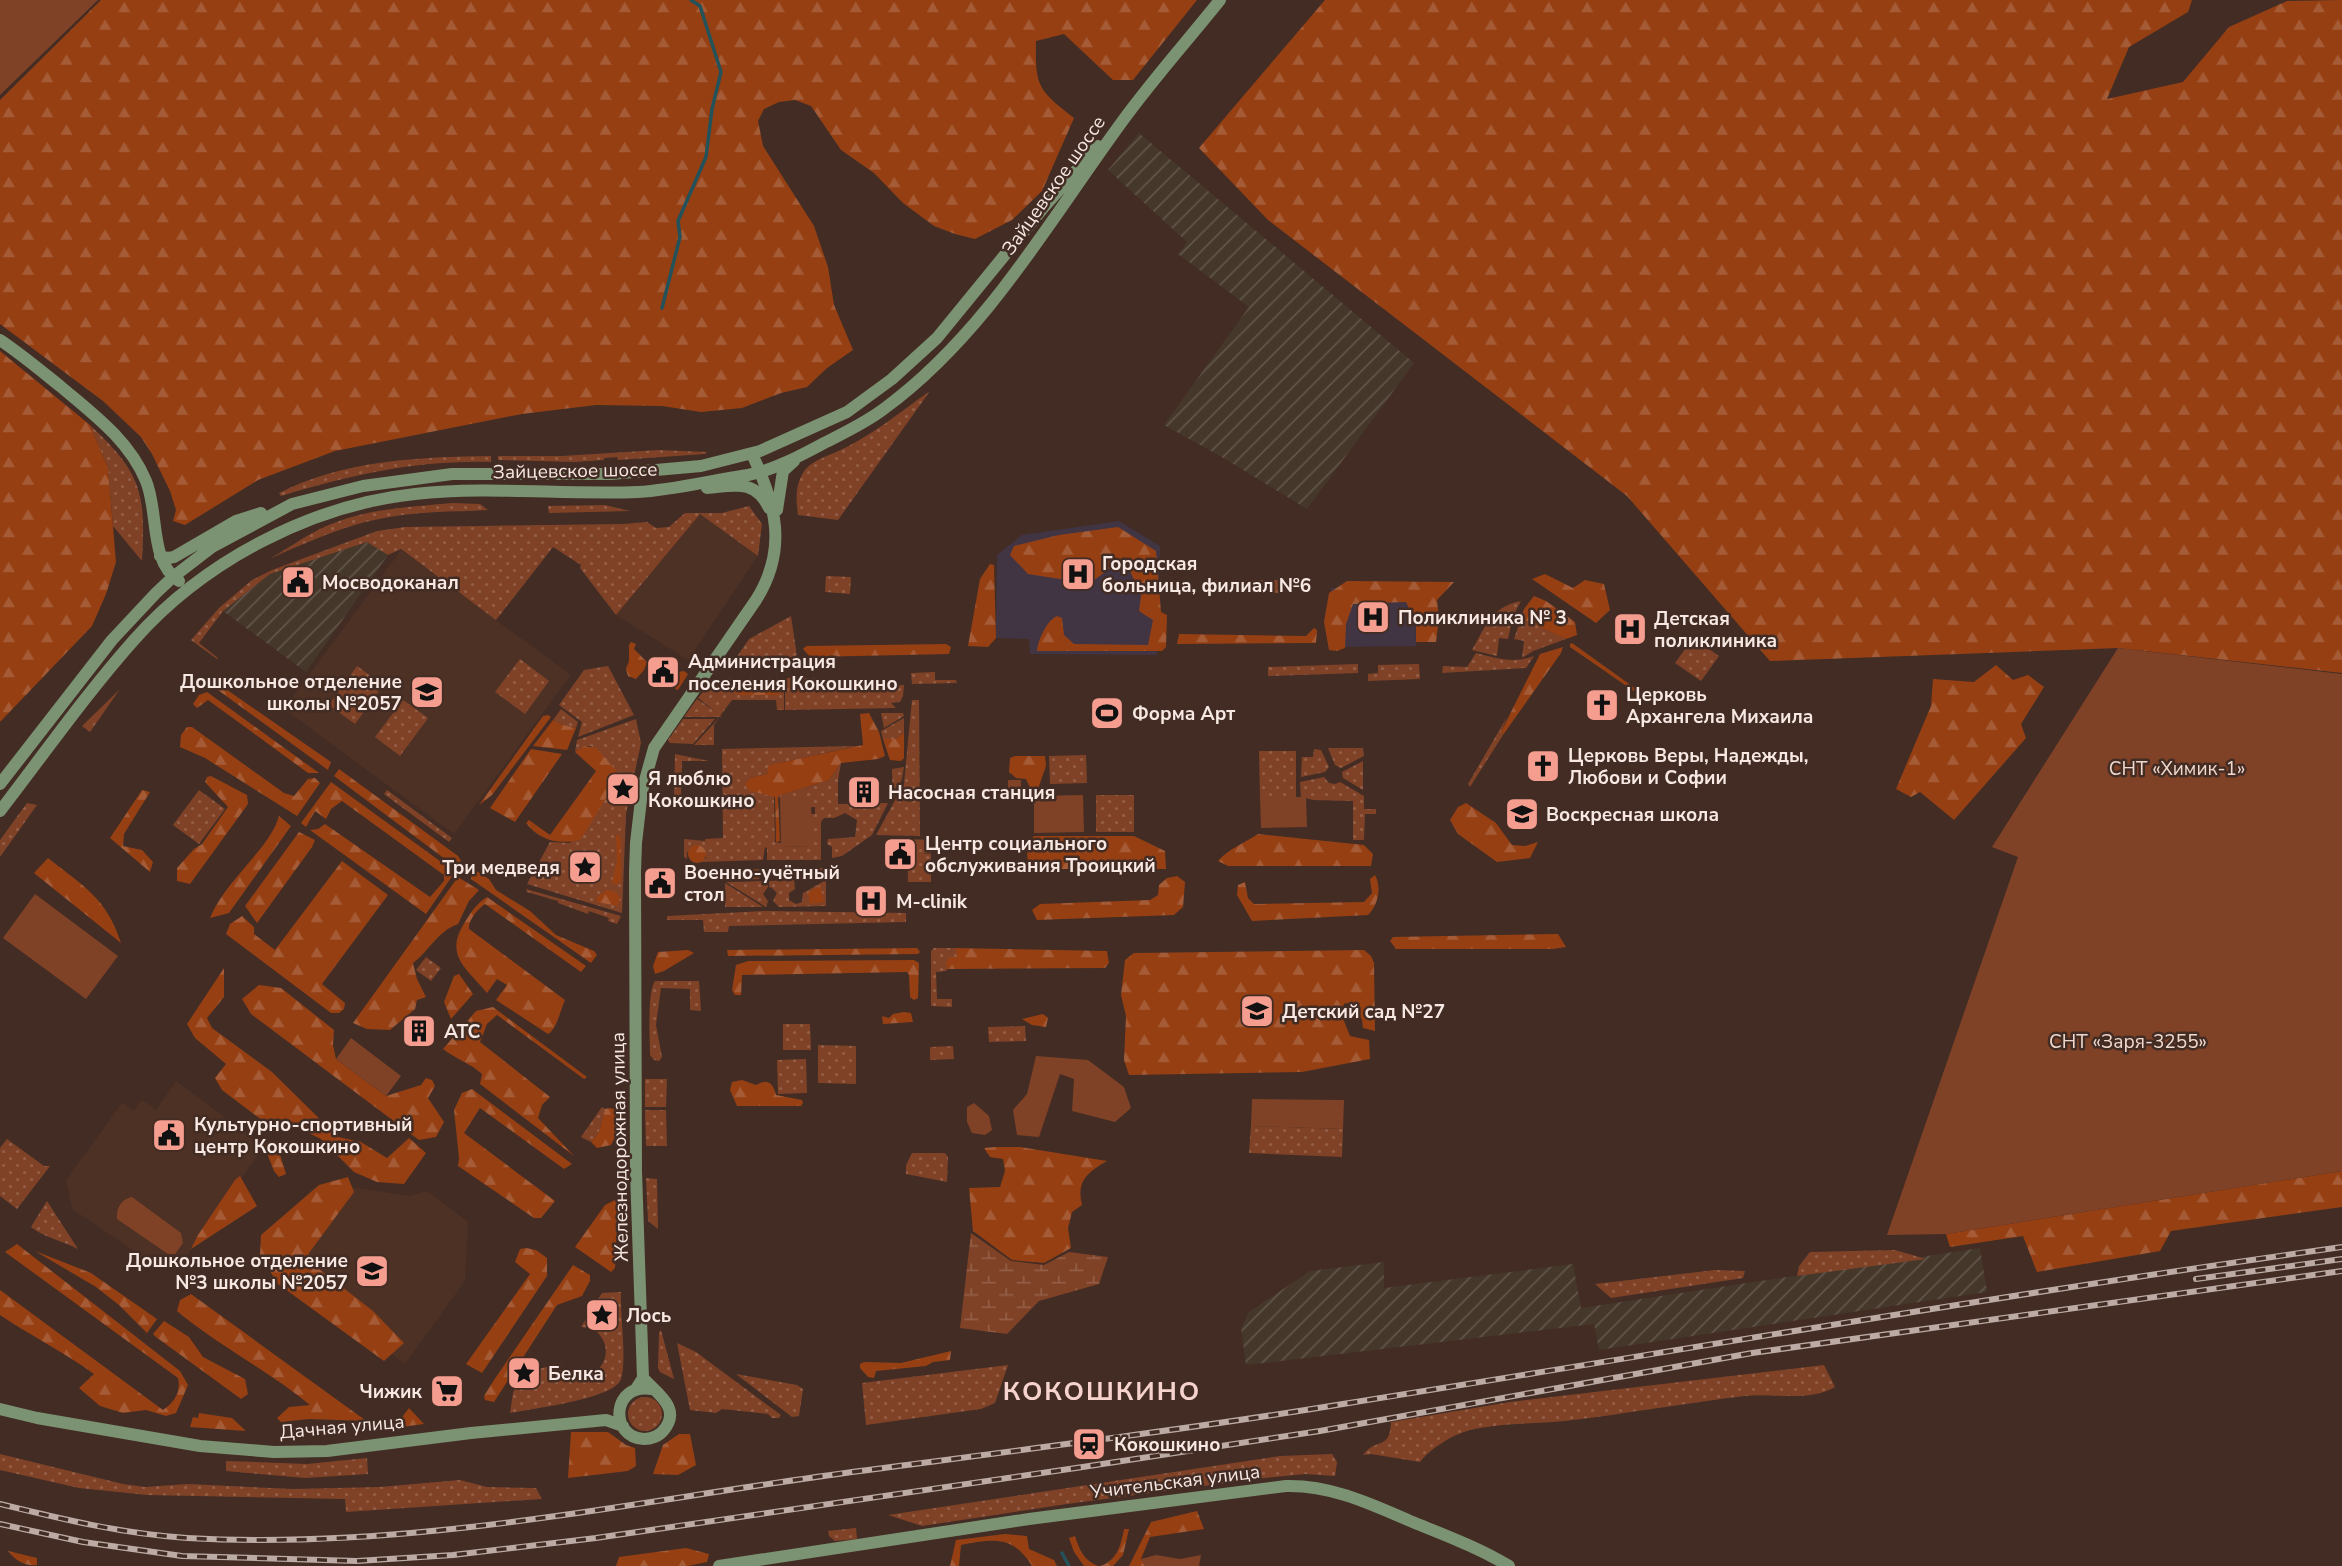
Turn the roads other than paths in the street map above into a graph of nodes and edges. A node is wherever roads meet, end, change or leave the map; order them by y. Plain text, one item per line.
1 (1220, 0) edge
2 (1123, 121) junction
3 (0, 340) edge
4 (836, 418) junction
5 (807, 452) junction
6 (752, 454) junction
7 (761, 472) junction
8 (641, 492) junction
9 (292, 504) junction
10 (775, 521) junction
11 (160, 556) junction
12 (208, 574) junction
13 (173, 577) junction
14 (135, 638) junction
15 (0, 784) edge
16 (0, 811) edge
17 (640, 1384) junction
18 (0, 1409) edge
19 (620, 1409) junction
20 (606, 1420) junction
21 (623, 1426) junction
22 (719, 1566) edge
23 (1509, 1566) edge

1 - 2 street
2 - 4 street, Зайцевское шоссе
2 - 5 street, Зайцевское шоссе
3 - 11 street
4 - 6 street, Зайцевское шоссе
4 - 7 street
5 - 7 street, Зайцевское шоссе
5 - 10 street
6 - 7 street
6 - 9 street, Зайцевское шоссе
7 - 8 street, Зайцевское шоссе
7 - 10 street
8 - 10 street
8 - 12 street, Зайцевское шоссе
9 - 11 street
9 - 13 street, Зайцевское шоссе
10 - 17 street, Железнодорожная улица
11 - 13 street
12 - 13 street
12 - 14 street, Зайцевское шоссе
13 - 14 street
13 - 15 street, Зайцевское шоссе
14 - 16 street, Зайцевское шоссе
17 - 19 street
17 - 21 street
18 - 20 street, Дачная улица
19 - 20 street
19 - 21 street
20 - 21 street, Дачная улица
22 - 23 street, Учительская улица

